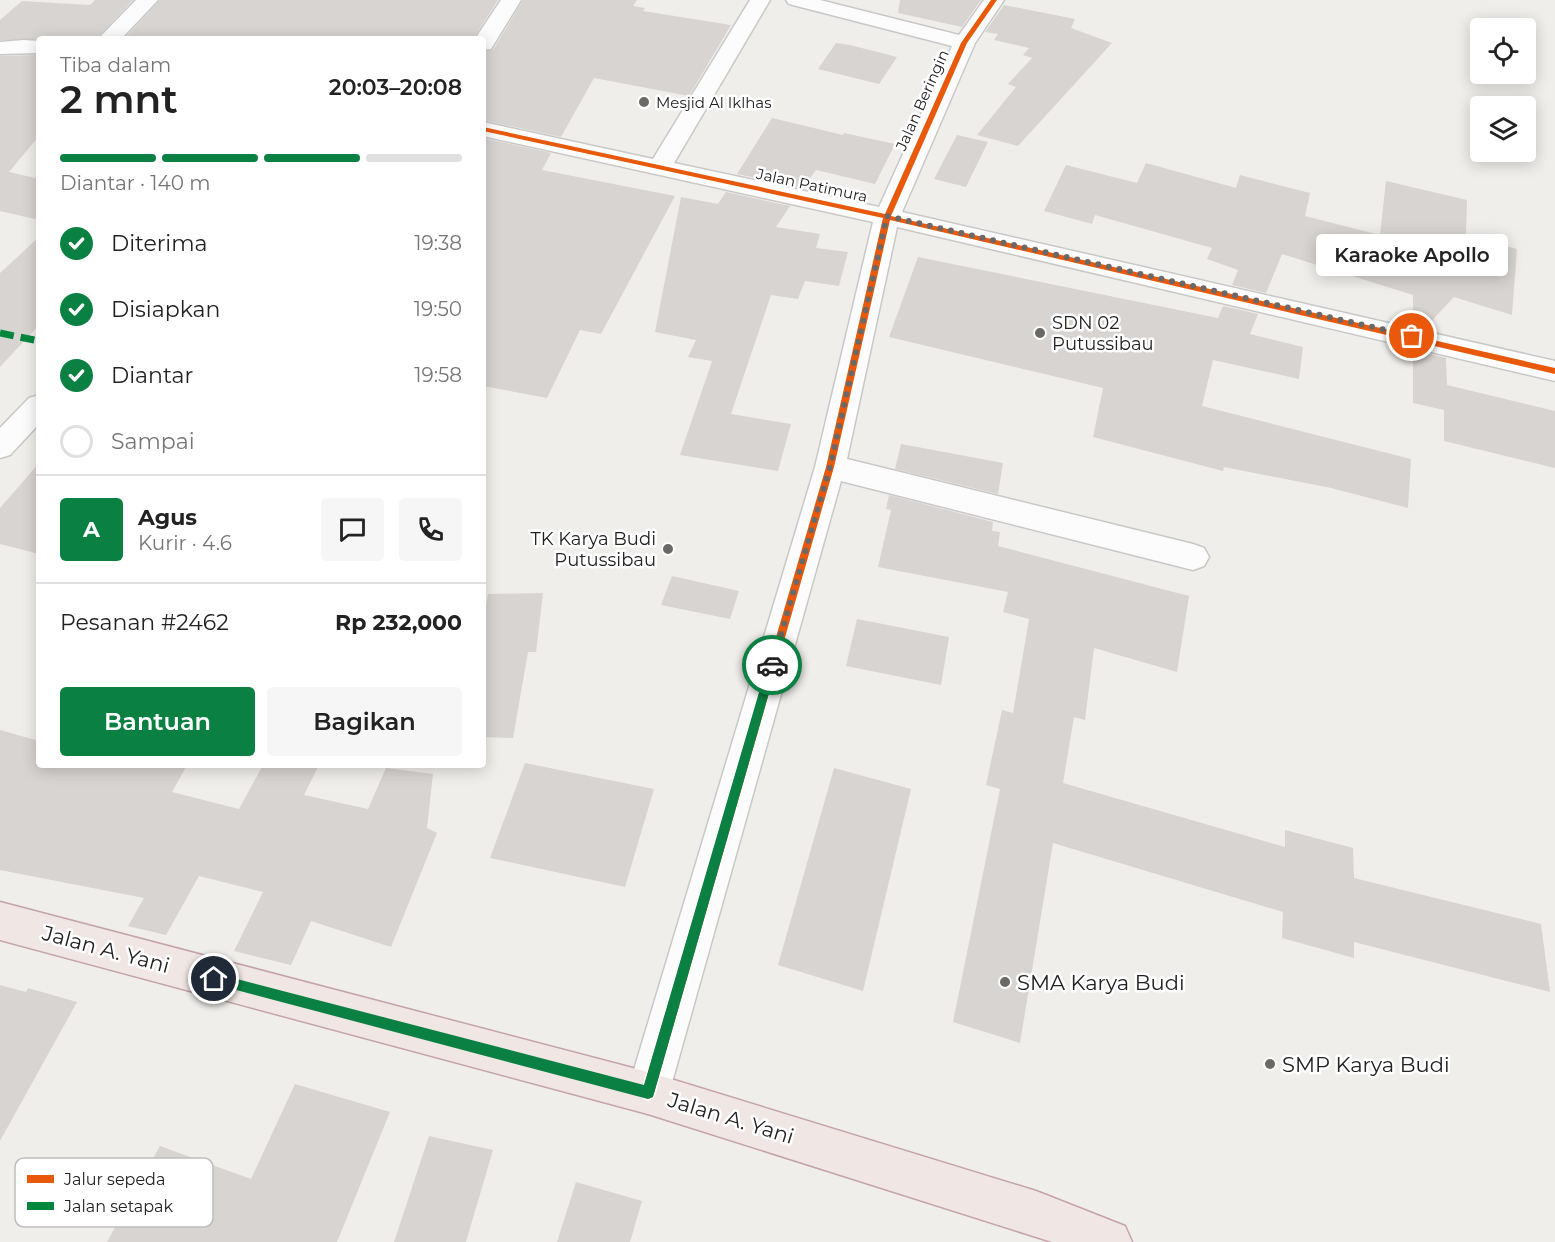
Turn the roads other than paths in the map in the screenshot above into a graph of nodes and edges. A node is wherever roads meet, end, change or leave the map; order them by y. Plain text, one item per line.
1 (148, 0) edge
2 (511, 0) edge
3 (760, 0) edge
4 (796, 0) edge
5 (994, 0) edge
6 (112, 36) edge
7 (486, 39) edge
8 (964, 44) junction
9 (36, 47) edge
10 (0, 48) edge
11 (486, 130) edge
12 (660, 166) junction
13 (887, 216) junction
14 (1555, 371) edge
15 (36, 409) edge
16 (0, 447) edge
17 (830, 467) junction
18 (1193, 557) dead end
19 (0, 921) edge
20 (648, 1093) junction
21 (1109, 1242) edge

1 - 6 street
2 - 7 street
3 - 12 street
4 - 8 street
5 - 8 street, Jalan Beringin
8 - 13 street, Jalan Beringin
9 - 10 street
11 - 12 street, Jalan Patimura
12 - 13 street, Jalan Patimura
13 - 14 street, Jalan Patimura
13 - 17 street, Jalan Beringin
15 - 16 street
17 - 18 street
17 - 20 street, Jalan Beringin
19 - 20 highway, Jalan A. Yani
20 - 21 highway, Jalan A. Yani

